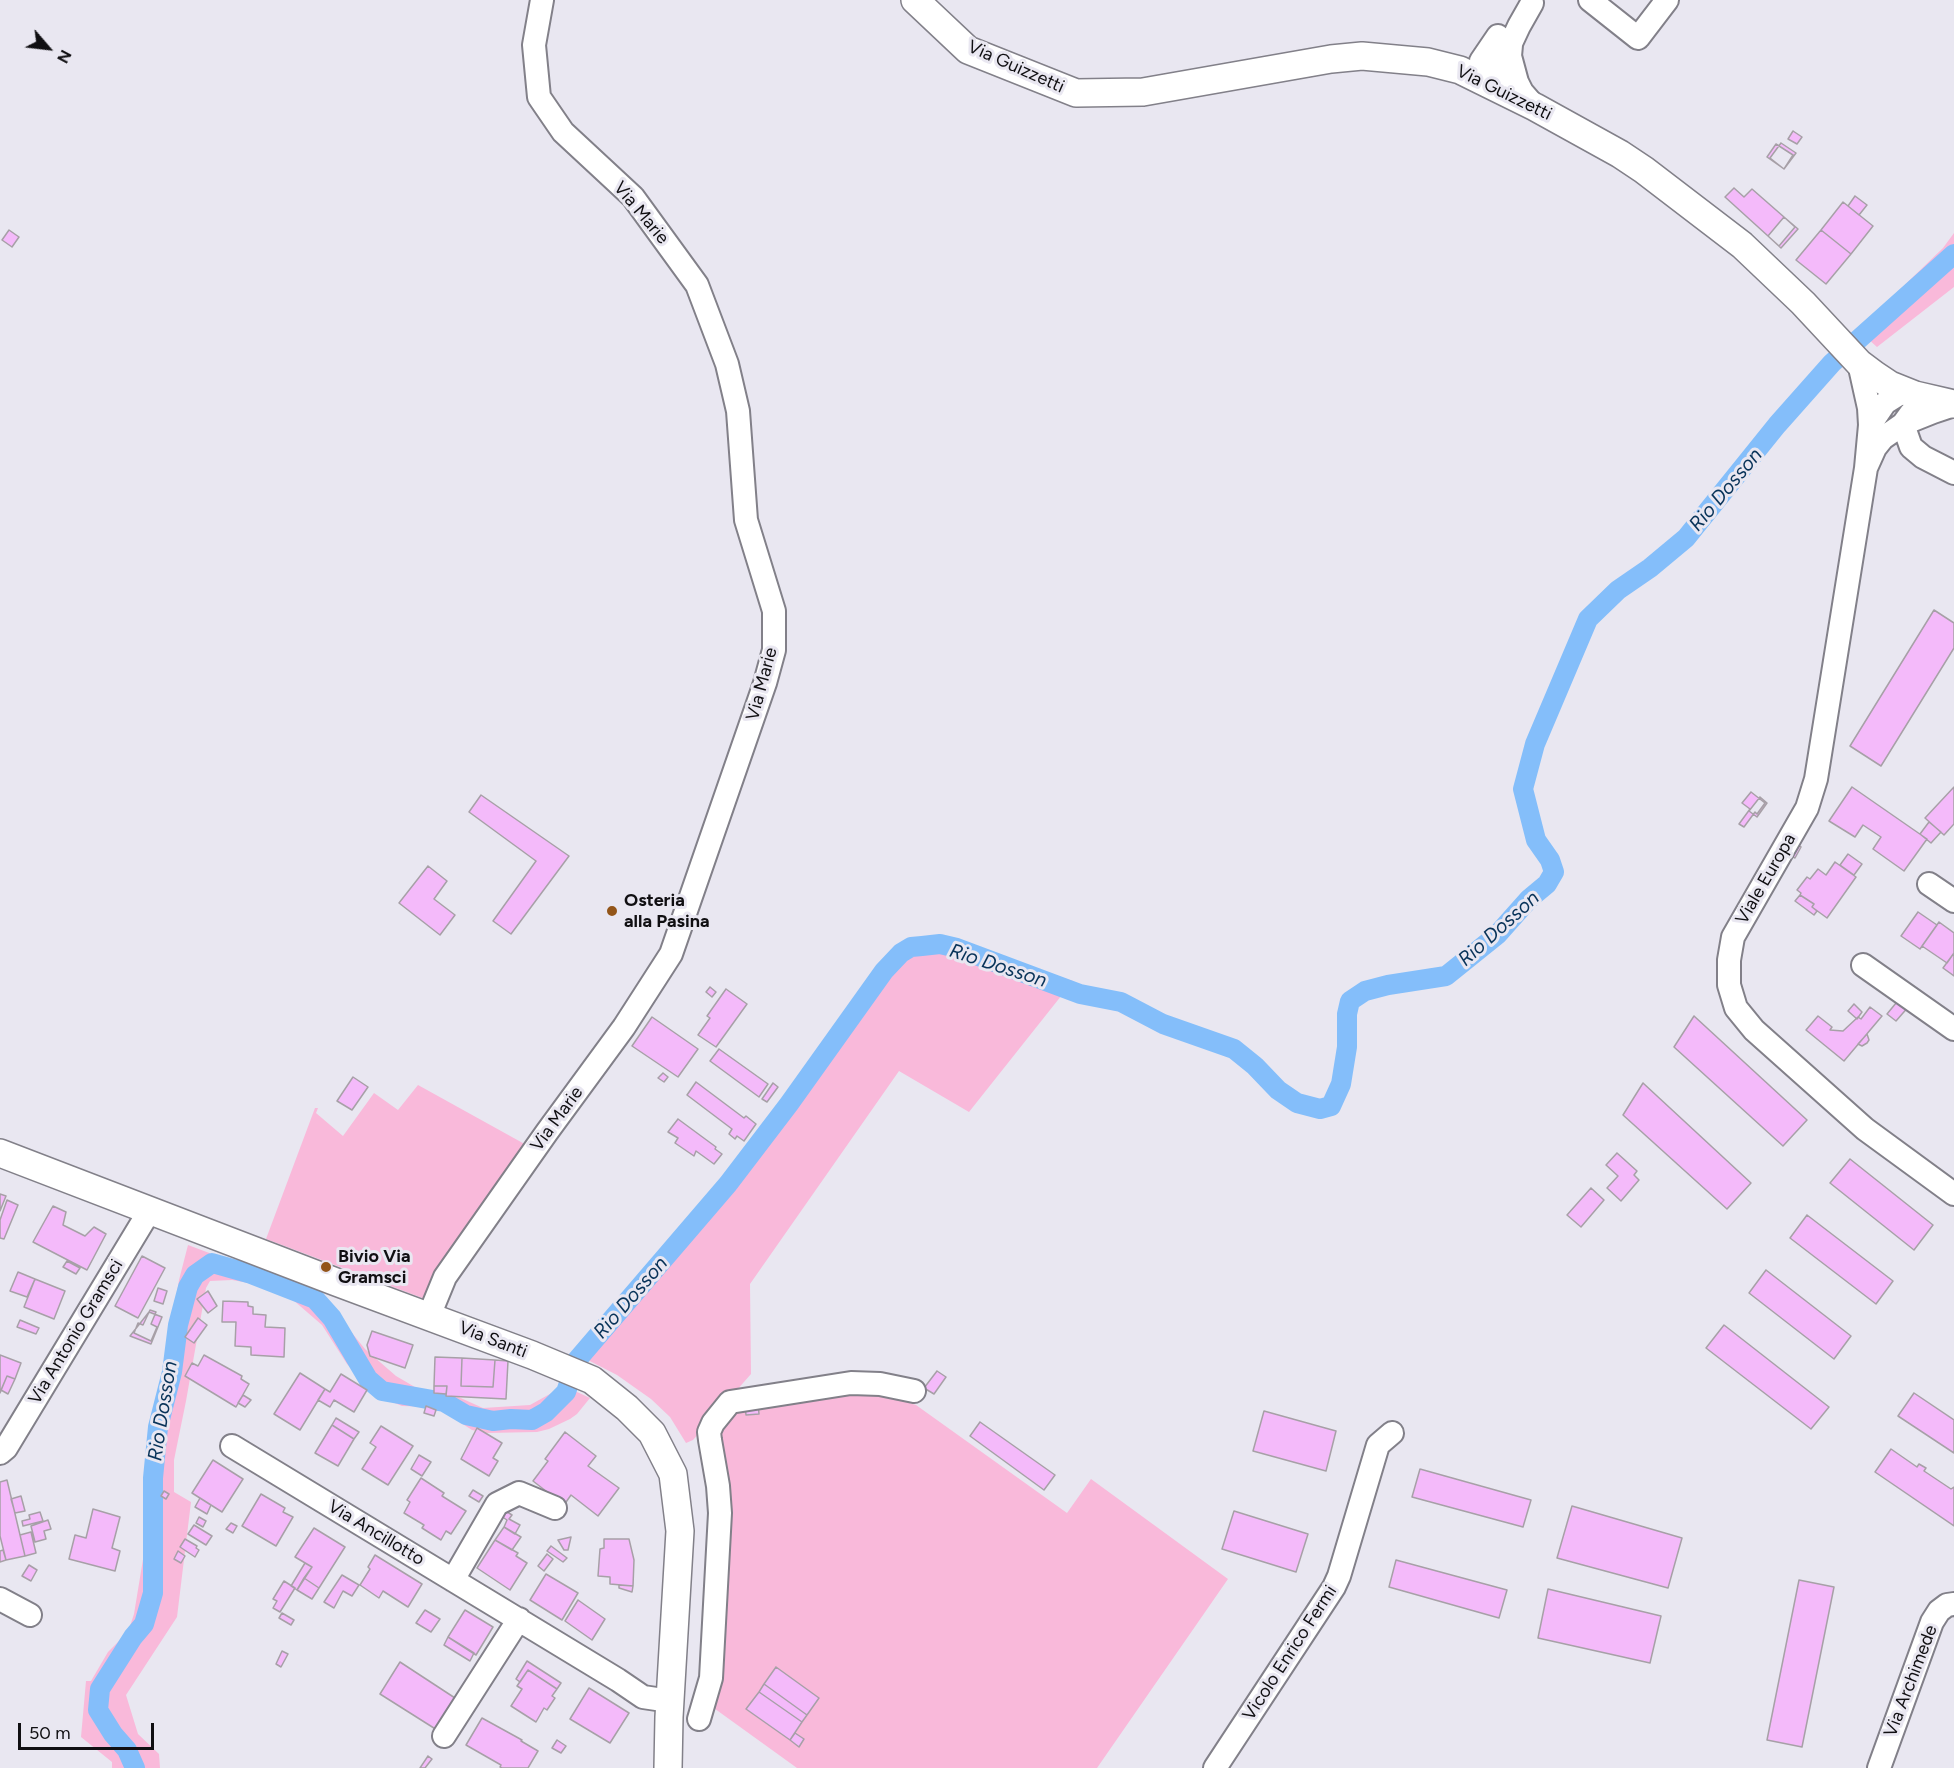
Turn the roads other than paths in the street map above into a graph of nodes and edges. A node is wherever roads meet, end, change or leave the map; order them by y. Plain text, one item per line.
1 (542, 0) edge
2 (915, 0) edge
3 (1590, 0) edge
4 (1667, 0) edge
5 (1533, 1) edge
6 (1505, 40) junction
7 (1441, 64) junction
8 (1483, 81) junction
9 (1535, 107) junction
10 (1851, 354) junction
11 (1910, 393) junction
12 (1954, 405) edge
13 (1903, 424) junction
14 (1870, 425) junction
15 (1866, 468) junction
16 (1954, 473) edge
17 (1929, 884) dead end
18 (1954, 901) edge
19 (1863, 965) dead end
20 (1954, 1029) edge
21 (0, 1153) edge
22 (1954, 1194) edge
23 (150, 1210) junction
24 (429, 1316) junction
25 (914, 1390) dead end
26 (1392, 1433) dead end
27 (232, 1446) dead end
28 (0, 1453) edge
29 (555, 1508) dead end
30 (453, 1580) junction
31 (1954, 1587) edge
32 (0, 1599) edge
33 (1954, 1604) edge
34 (30, 1615) dead end
35 (519, 1619) junction
36 (1932, 1622) junction
37 (670, 1701) junction
38 (699, 1719) dead end
39 (444, 1736) dead end
40 (668, 1768) edge
41 (1215, 1768) edge
42 (1879, 1768) edge

1 - 24 street, Via Marie
2 - 7 street, Via Guizzetti
3 - 4 street
5 - 6 street
6 - 7 street
6 - 8 street
6 - 9 street
7 - 8 street, Via Guizzetti
8 - 9 street, Via Guizzetti
9 - 10 street, Via Guizzetti
10 - 11 street, Via Guizzetti
10 - 14 street, Viale Europa
11 - 12 street, Via Guizzetti
11 - 13 street, Viale Europa
11 - 14 street
12 - 13 street, Viale Europa
13 - 15 street, Viale Europa
13 - 16 street
14 - 15 street, Viale Europa
15 - 22 street, Viale Europa
17 - 18 street
19 - 20 street
21 - 23 street, Via Santi
23 - 24 street, Via Santi
23 - 28 street, Via Antonio Gramsci
24 - 37 street, Via Santi
25 - 38 street
26 - 41 street, Vicolo Enrico Fermi
27 - 30 street, Via Ancillotto
29 - 30 street
30 - 35 street, Via Ancillotto
31 - 36 street
32 - 34 street
33 - 36 street, Via Archimede
35 - 37 street, Via Ancillotto
35 - 39 street
36 - 42 street, Via Archimede
37 - 40 street, Via Santi

